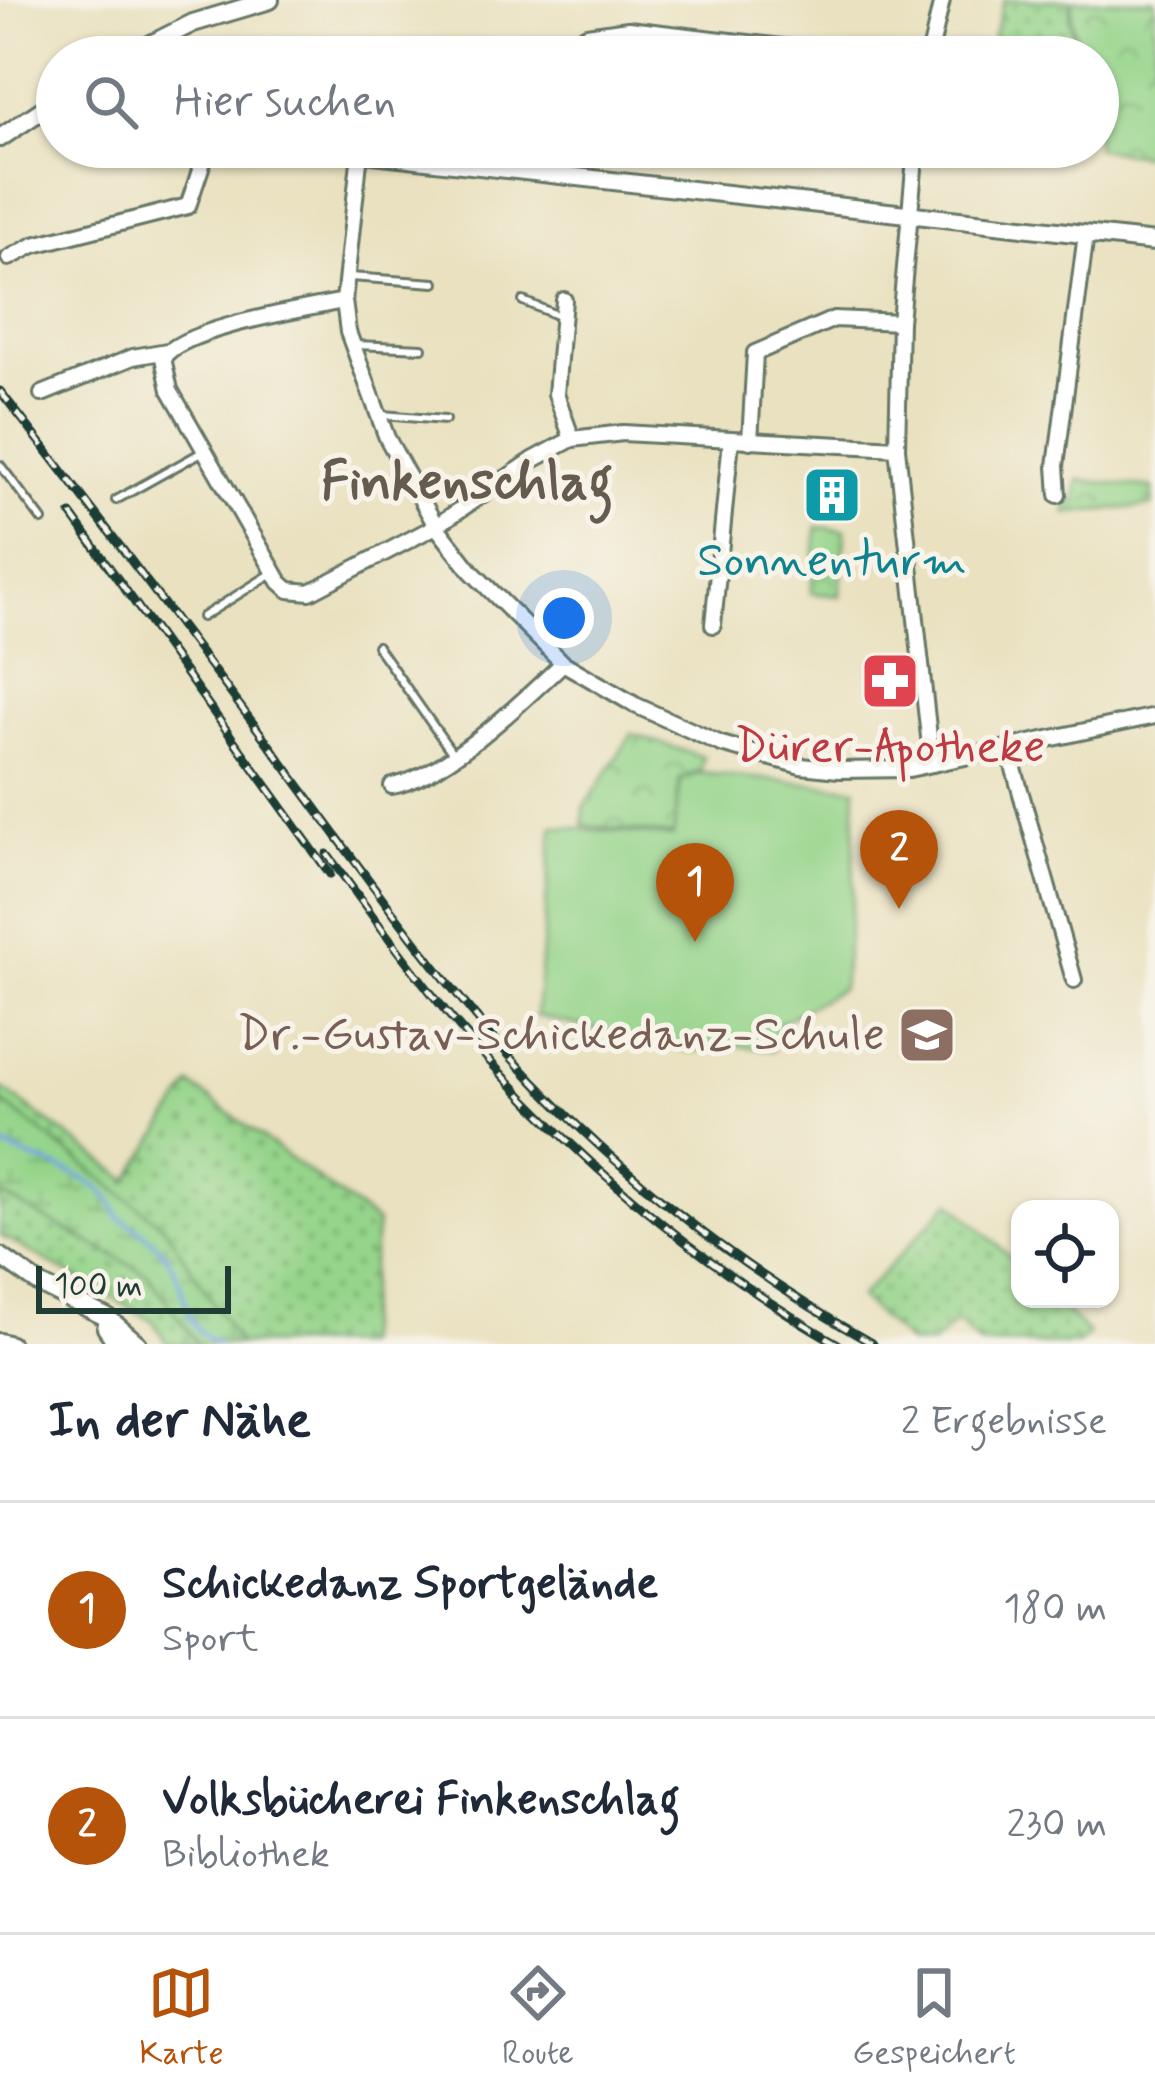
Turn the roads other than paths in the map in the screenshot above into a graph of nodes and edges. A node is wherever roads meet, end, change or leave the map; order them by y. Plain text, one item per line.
1 (269, 0) edge
2 (943, 0) edge
3 (167, 36) edge
4 (585, 36) edge
5 (682, 36) edge
6 (934, 36) edge
7 (36, 114) edge
8 (0, 138) edge
9 (201, 168) edge
10 (358, 168) edge
11 (506, 168) edge
12 (914, 168) edge
13 (909, 214) junction
14 (1086, 234) junction
15 (1155, 242) edge
16 (10, 258) dead end
17 (346, 276) junction
18 (435, 283) dead end
19 (564, 300) dead end
20 (344, 301) junction
21 (523, 302) dead end
22 (561, 317) junction
23 (900, 322) junction
24 (353, 345) junction
25 (422, 348) dead end
26 (167, 351) junction
27 (42, 394) dead end
28 (379, 415) junction
29 (445, 420) dead end
30 (572, 439) junction
31 (730, 440) junction
32 (750, 441) junction
33 (897, 448) junction
34 (204, 450) junction
35 (0, 465) edge
36 (1058, 495) dead end
37 (116, 500) dead end
38 (42, 520) dead end
39 (436, 526) junction
40 (274, 572) junction
41 (202, 617) dead end
42 (713, 625) dead end
43 (377, 646) dead end
44 (563, 663) junction
45 (1155, 716) edge
46 (1008, 748) junction
47 (453, 754) junction
48 (932, 764) junction
49 (392, 786) dead end
50 (1074, 980) dead end
51 (0, 1256) edge
52 (108, 1318) junction
53 (0, 1341) edge
54 (11, 1344) edge
55 (116, 1344) edge
56 (138, 1344) edge

1 - 3 street
2 - 6 street
4 - 5 street
7 - 8 street
9 - 16 street
10 - 17 street
11 - 13 street
12 - 13 street
13 - 14 street
13 - 23 street
14 - 15 street
14 - 36 street
17 - 18 lane
17 - 20 street
19 - 22 street
20 - 24 street
20 - 26 street
21 - 22 lane
22 - 30 street
23 - 32 street
23 - 33 street
24 - 25 lane
24 - 28 street
26 - 27 street
26 - 34 street
28 - 29 lane
28 - 39 street
30 - 31 street
30 - 39 street
31 - 32 street
31 - 42 street
32 - 33 street
33 - 48 street
34 - 37 lane
34 - 40 street
35 - 38 lane
39 - 40 street
39 - 44 street
40 - 41 lane
43 - 47 lane
44 - 47 street
44 - 48 street
45 - 46 street
46 - 48 street
46 - 50 street
47 - 49 street
51 - 52 street
52 - 55 street
52 - 56 street
53 - 54 street

